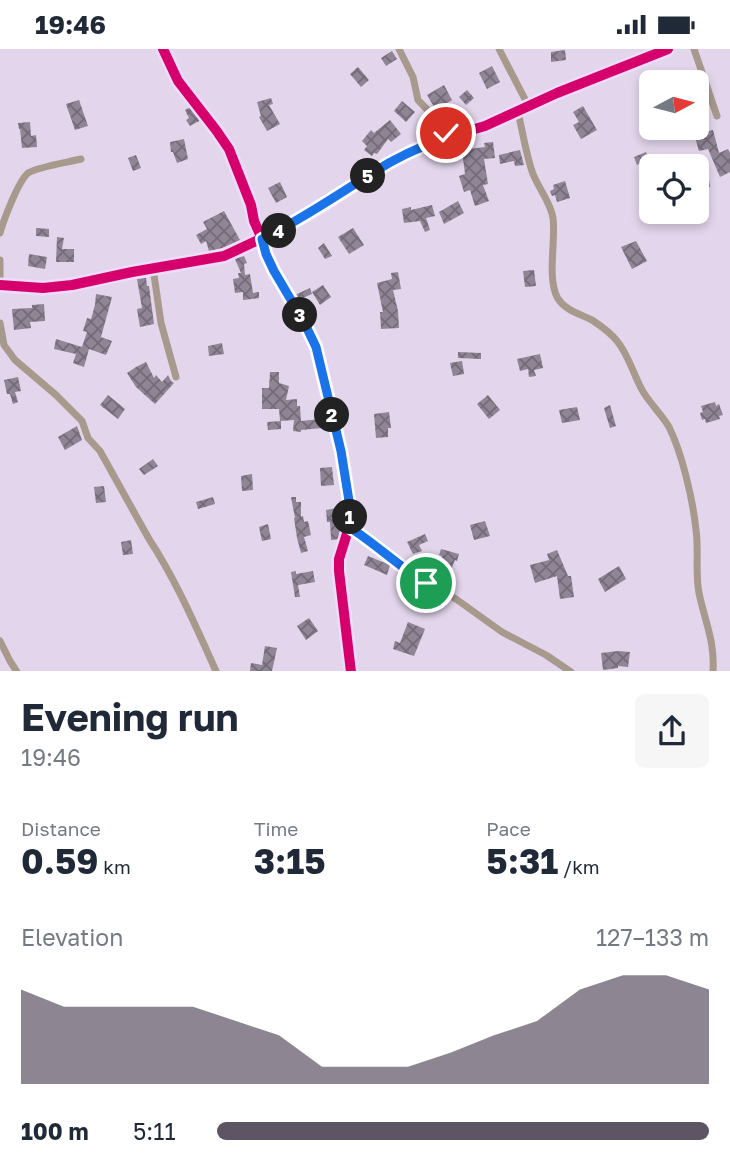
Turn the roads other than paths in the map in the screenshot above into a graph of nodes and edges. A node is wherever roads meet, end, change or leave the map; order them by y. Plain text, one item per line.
1 (163, 49) edge
2 (399, 49) edge
3 (499, 49) edge
4 (668, 49) edge
5 (694, 49) edge
6 (529, 107) junction
7 (518, 112) junction
8 (717, 115) dead end
9 (447, 137) junction
10 (81, 159) dead end
11 (0, 233) edge
12 (262, 239) junction
13 (0, 260) edge
14 (153, 268) junction
15 (0, 287) edge
16 (0, 323) edge
17 (176, 377) dead end
18 (349, 527) junction
19 (0, 641) edge
20 (17, 671) edge
21 (216, 671) edge
22 (351, 671) edge
23 (571, 671) edge
24 (713, 671) edge

1 - 12 street
2 - 9 street
3 - 6 street
4 - 6 street
5 - 8 street
6 - 7 street
7 - 9 street
7 - 24 street
9 - 12 street
10 - 11 street
12 - 14 street
12 - 18 street
13 - 15 street
14 - 15 street
14 - 17 street
16 - 21 street
18 - 22 street
18 - 23 street
19 - 20 street

